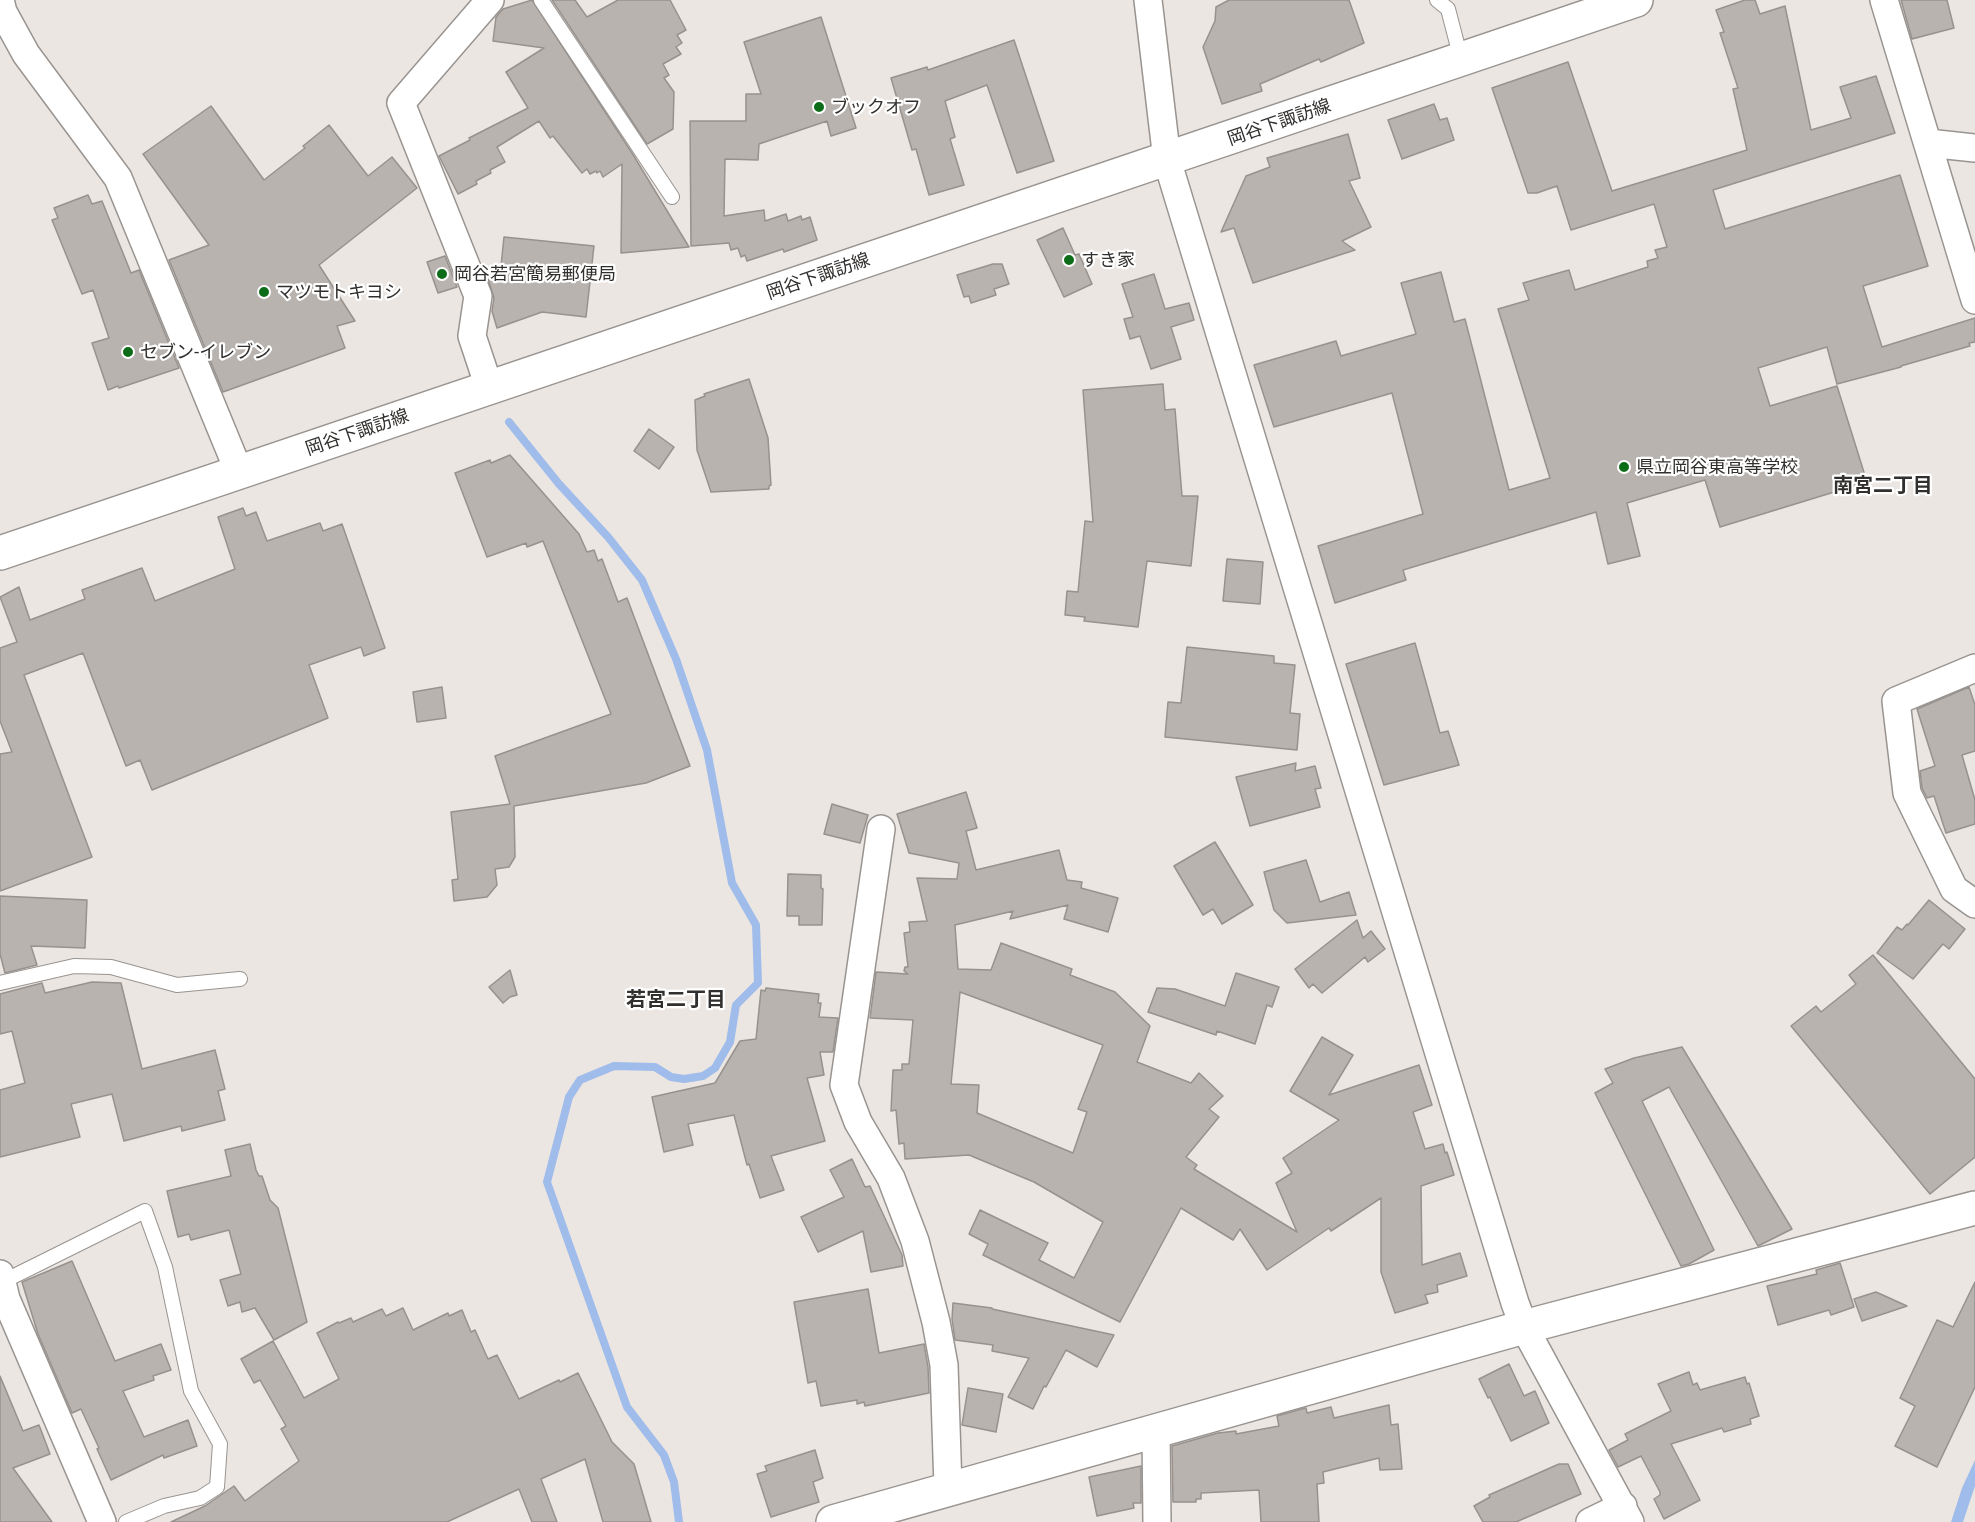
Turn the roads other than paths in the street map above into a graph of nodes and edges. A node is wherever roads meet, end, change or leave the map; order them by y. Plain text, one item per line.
1 (0, 0) edge
2 (490, 0) edge
3 (541, 0) edge
4 (1148, 0) edge
5 (1437, 0) edge
6 (1636, 0) edge
7 (1884, 0) edge
8 (1461, 59) junction
9 (1928, 143) junction
10 (1975, 148) edge
11 (1167, 160) junction
12 (672, 197) dead end
13 (1975, 300) edge
14 (489, 387) junction
15 (239, 472) junction
16 (0, 553) edge
17 (1975, 668) edge
18 (881, 829) dead end
19 (1975, 904) edge
20 (240, 979) dead end
21 (0, 983) edge
22 (1975, 1208) edge
23 (1, 1278) edge
24 (1524, 1327) junction
25 (1156, 1431) junction
26 (948, 1488) junction
27 (1627, 1514) edge
28 (102, 1522) edge
29 (126, 1522) edge
30 (832, 1522) edge
31 (1157, 1522) edge
32 (1590, 1522) edge

1 - 15 street
2 - 14 street
3 - 12 lane
4 - 11 street
5 - 8 lane
6 - 8 main road, 岡谷下諏訪線
7 - 9 street
8 - 11 main road, 岡谷下諏訪線
9 - 10 street
9 - 13 street
11 - 14 main road, 岡谷下諏訪線
11 - 24 street
14 - 15 main road, 岡谷下諏訪線
15 - 16 main road, 岡谷下諏訪線
17 - 19 street
18 - 26 street
20 - 21 lane
22 - 24 main road
23 - 28 street
23 - 29 lane
24 - 25 main road
24 - 27 street
25 - 26 main road
25 - 31 street
26 - 30 main road
27 - 32 street

